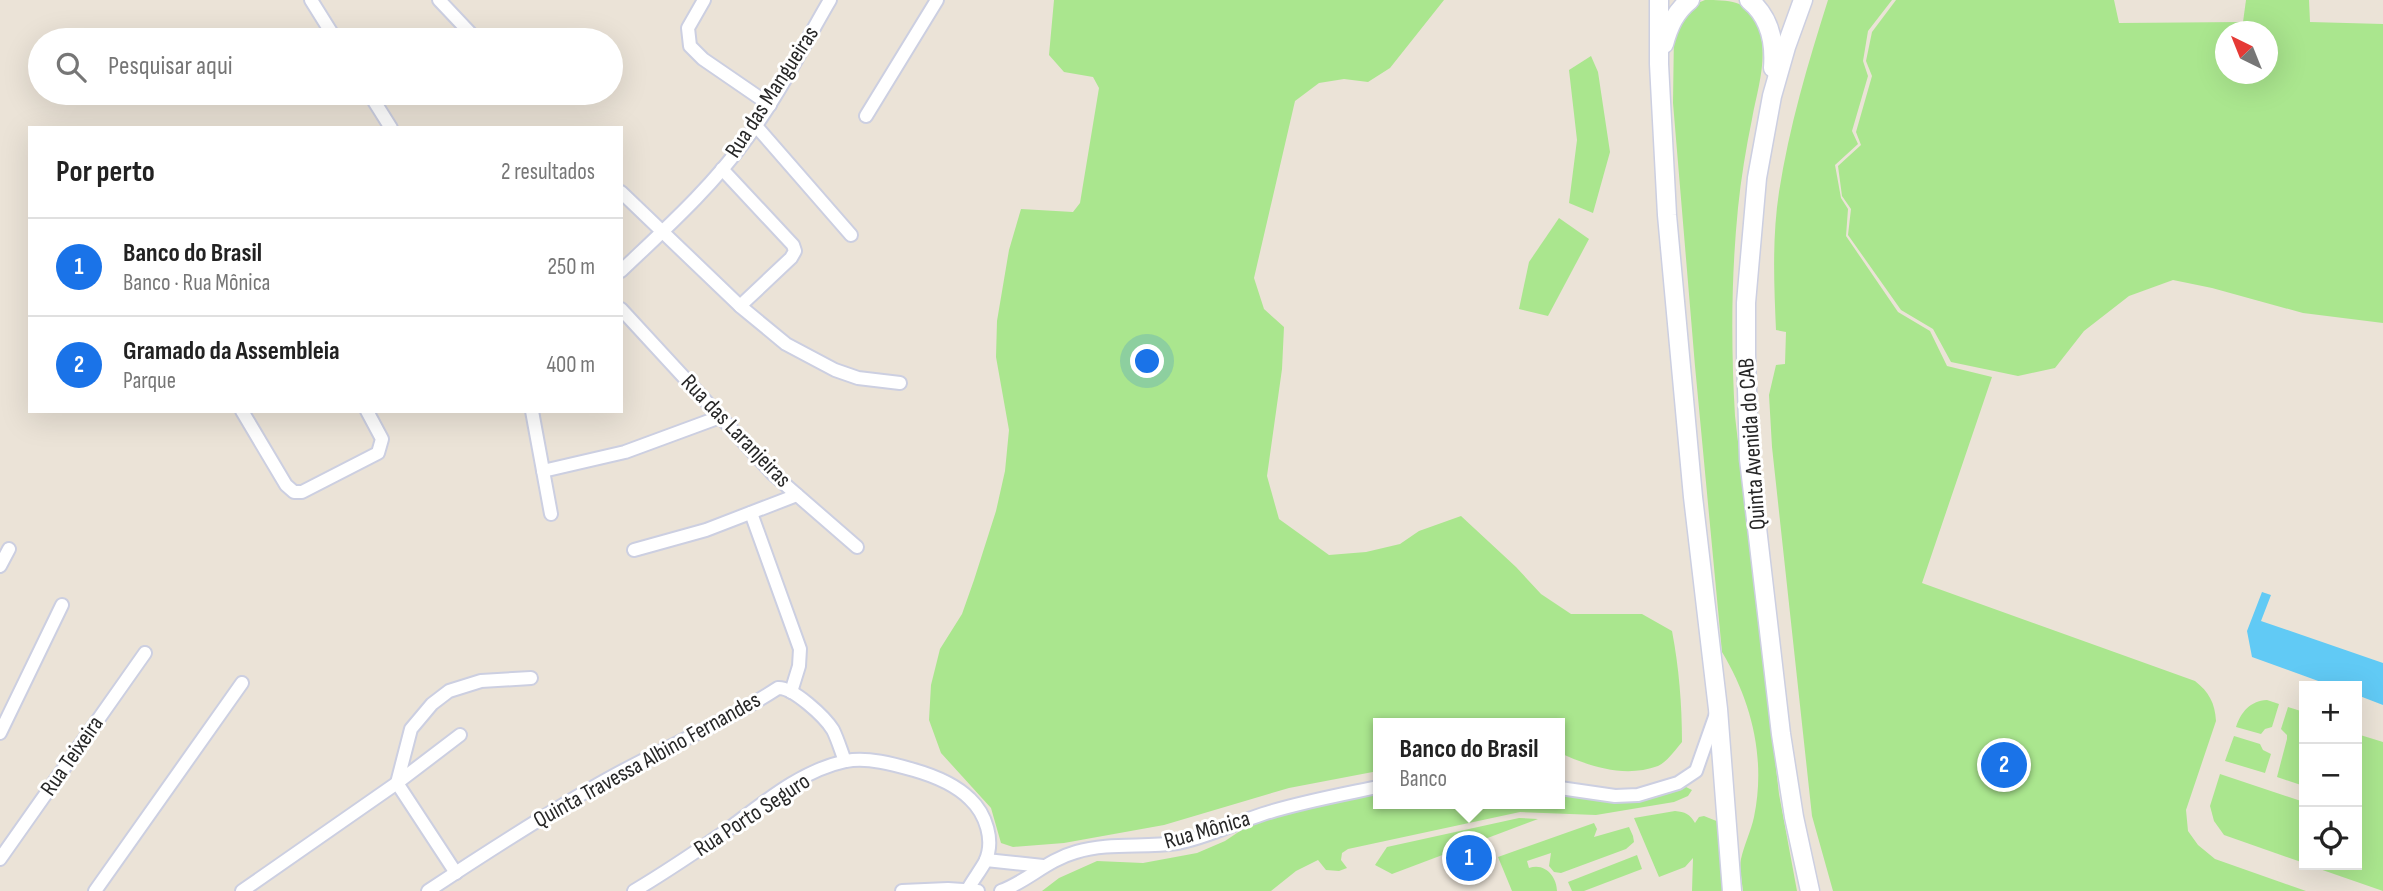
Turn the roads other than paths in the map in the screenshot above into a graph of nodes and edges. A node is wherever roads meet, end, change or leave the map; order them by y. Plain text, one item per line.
1 (311, 0) edge
2 (439, 0) edge
3 (704, 0) edge
4 (830, 0) edge
5 (937, 0) edge
6 (1658, 0) edge
7 (1689, 0) edge
8 (1749, 0) edge
9 (1803, 0) edge
10 (328, 28) edge
11 (465, 28) edge
12 (1658, 64) junction
13 (1772, 96) junction
14 (770, 104) junction
15 (377, 105) edge
16 (866, 116) dead end
17 (390, 126) edge
18 (756, 126) junction
19 (722, 169) junction
20 (623, 194) edge
21 (663, 231) junction
22 (851, 235) dead end
23 (623, 269) edge
24 (740, 306) junction
25 (623, 311) edge
26 (900, 383) dead end
27 (243, 413) edge
28 (368, 413) edge
29 (532, 413) edge
30 (720, 417) junction
31 (543, 471) junction
32 (797, 495) junction
33 (751, 513) junction
34 (551, 514) dead end
35 (857, 547) dead end
36 (9, 549) dead end
37 (634, 550) dead end
38 (0, 566) edge
39 (62, 605) dead end
40 (145, 653) dead end
41 (531, 678) dead end
42 (242, 683) dead end
43 (791, 692) junction
44 (1718, 709) junction
45 (0, 733) edge
46 (460, 735) dead end
47 (845, 761) junction
48 (397, 783) junction
49 (1373, 788) edge
50 (1565, 789) edge
51 (0, 859) edge
52 (986, 860) junction
53 (1042, 866) junction
54 (456, 873) junction
55 (973, 890) edge
56 (95, 891) edge
57 (242, 891) edge
58 (428, 891) edge
59 (634, 891) edge
60 (902, 891) edge
61 (1001, 891) edge
62 (1732, 891) edge
63 (1810, 891) edge

1 - 10 street
2 - 11 street
3 - 14 street
4 - 14 street, Rua das Mangueiras
5 - 16 street
6 - 12 main road
7 - 12 main road
8 - 13 main road
9 - 13 main road, Quinta Avenida do CAB
12 - 44 main road
13 - 63 main road, Quinta Avenida do CAB
14 - 18 street, Rua das Mangueiras
15 - 17 street
18 - 19 street, Rua das Mangueiras
18 - 22 street
19 - 21 street, Rua das Mangueiras
19 - 24 street
20 - 21 street
21 - 23 street, Rua das Mangueiras
21 - 24 street
24 - 26 street
25 - 30 street, Rua das Laranjeiras
27 - 28 street
29 - 31 street
30 - 31 street
30 - 32 street, Rua das Laranjeiras
31 - 34 street
32 - 33 street
32 - 35 street, Rua das Laranjeiras
33 - 37 street
33 - 43 street
36 - 38 street
39 - 45 street
40 - 51 street, Rua Teixeira
41 - 48 street
42 - 56 street
43 - 47 street, Quinta Travessa Albino Fernandes
43 - 54 street, Quinta Travessa Albino Fernandes
44 - 50 street
44 - 62 main road
46 - 48 street
47 - 52 street, Rua Porto Seguro
47 - 59 street, Rua Porto Seguro
48 - 54 street
48 - 57 street
49 - 53 street, Rua Mônica
52 - 53 street
52 - 55 street
53 - 61 street, Rua Mônica
54 - 58 street, Quinta Travessa Albino Fernandes
55 - 60 street

